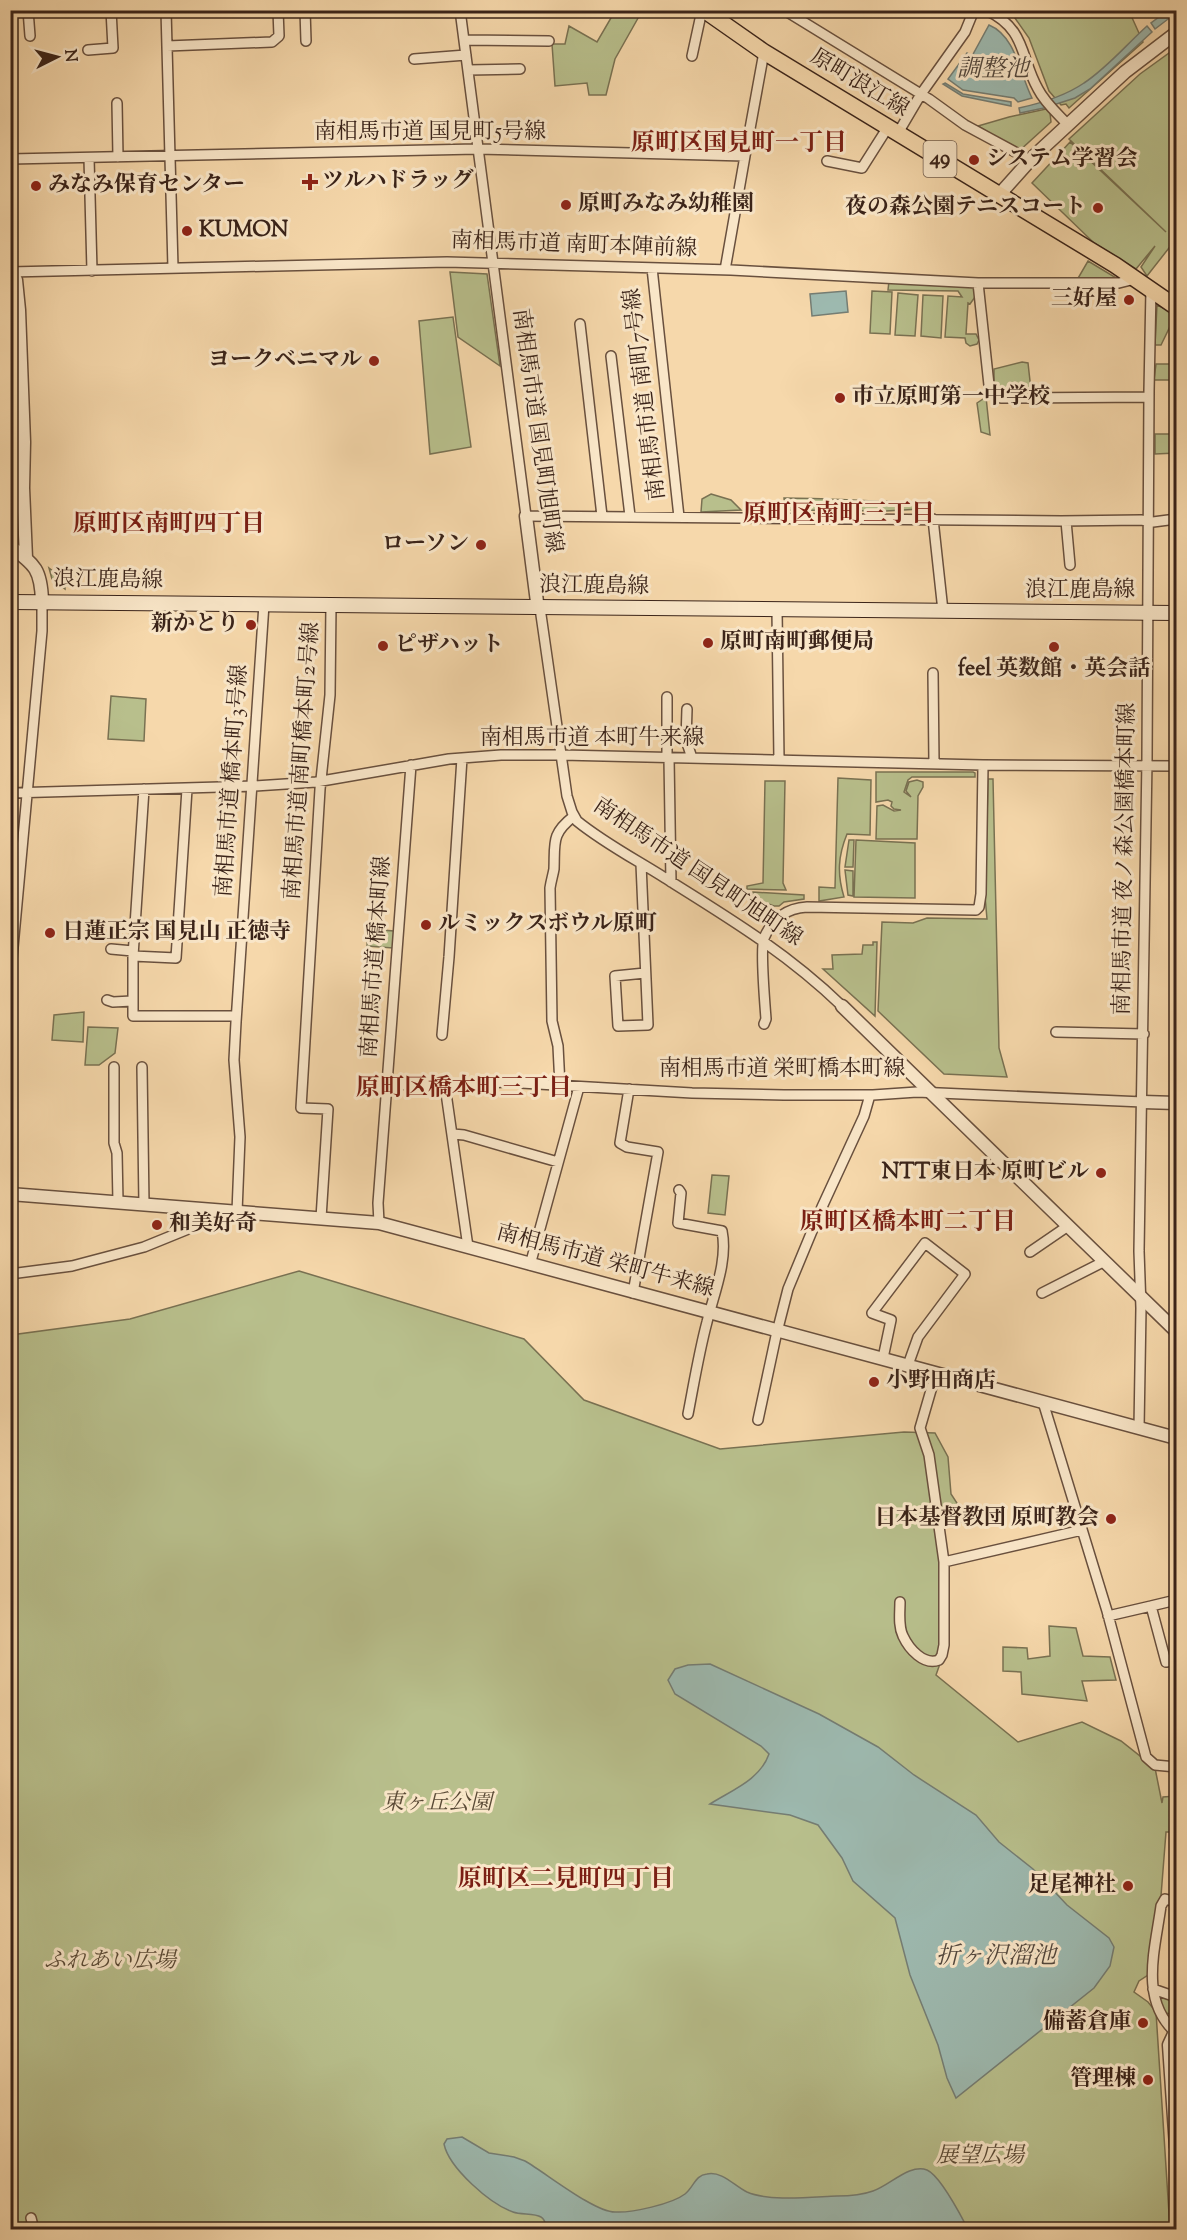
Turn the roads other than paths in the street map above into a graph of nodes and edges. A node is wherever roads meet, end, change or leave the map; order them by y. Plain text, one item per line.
1 (28, 10) edge
2 (111, 10) edge
3 (166, 10) edge
4 (278, 10) edge
5 (305, 10) edge
6 (460, 10) edge
7 (703, 10) edge
8 (784, 10) edge
9 (974, 10) edge
10 (986, 10) edge
11 (1176, 33) edge
12 (30, 36) dead end
13 (464, 40) junction
14 (306, 41) dead end
15 (549, 41) dead end
16 (167, 46) junction
17 (88, 50) dead end
18 (764, 52) junction
19 (466, 56) junction
20 (692, 56) dead end
21 (414, 59) dead end
22 (520, 69) dead end
23 (468, 70) junction
24 (921, 94) junction
25 (117, 103) dead end
26 (1068, 125) junction
27 (893, 130) junction
28 (477, 149) junction
29 (170, 156) junction
30 (745, 156) junction
31 (118, 157) junction
32 (89, 158) junction
33 (10, 159) edge
34 (1030, 160) junction
35 (827, 161) dead end
36 (999, 195) junction
37 (491, 263) junction
38 (172, 268) junction
39 (652, 268) junction
40 (725, 270) junction
41 (11, 271) edge
42 (92, 271) junction
43 (1136, 279) junction
44 (978, 284) junction
45 (1151, 290) junction
46 (1176, 307) edge
47 (580, 324) dead end
48 (611, 356) dead end
49 (16, 393) edge
50 (1149, 397) junction
51 (526, 516) junction
52 (602, 516) junction
53 (630, 516) junction
54 (679, 517) junction
55 (933, 519) junction
56 (1176, 519) edge
57 (1066, 521) junction
58 (1149, 521) junction
59 (10, 546) edge
60 (26, 558) junction
61 (1070, 565) dead end
62 (10, 602) edge
63 (42, 602) junction
64 (264, 604) junction
65 (331, 605) junction
66 (540, 608) junction
67 (777, 610) junction
68 (943, 611) junction
69 (1148, 612) junction
70 (1176, 613) edge
71 (933, 673) dead end
72 (667, 697) dead end
73 (687, 709) dead end
74 (562, 755) junction
75 (462, 758) junction
76 (668, 758) junction
77 (692, 758) junction
78 (778, 760) junction
79 (934, 764) junction
80 (411, 765) junction
81 (983, 765) junction
82 (1147, 766) junction
83 (1176, 766) edge
84 (321, 781) junction
85 (252, 787) junction
86 (144, 789) junction
87 (187, 789) junction
88 (27, 792) junction
89 (10, 793) edge
90 (574, 816) junction
91 (641, 864) junction
92 (671, 882) junction
93 (763, 940) junction
94 (111, 949) dead end
95 (133, 954) junction
96 (11, 967) edge
97 (645, 973) junction
98 (10, 980) edge
99 (107, 1000) dead end
100 (132, 1000) junction
101 (842, 1006) joint
102 (236, 1016) junction
103 (764, 1024) dead end
104 (1056, 1032) dead end
105 (1144, 1034) junction
106 (442, 1035) dead end
107 (114, 1067) dead end
108 (142, 1067) dead end
109 (388, 1084) junction
110 (445, 1086) junction
111 (560, 1086) junction
112 (579, 1087) junction
113 (629, 1089) junction
114 (933, 1093) junction
115 (870, 1095) junction
116 (1143, 1102) junction
117 (1176, 1103) edge
118 (453, 1134) junction
119 (558, 1162) junction
120 (679, 1190) dead end
121 (10, 1194) edge
122 (118, 1202) junction
123 (144, 1205) junction
124 (212, 1210) junction
125 (237, 1212) junction
126 (321, 1218) junction
127 (379, 1223) junction
128 (1068, 1226) junction
129 (468, 1247) junction
130 (1030, 1252) dead end
131 (1105, 1261) junction
132 (530, 1265) junction
133 (10, 1274) edge
134 (633, 1293) junction
135 (1042, 1293) dead end
136 (1140, 1295) junction
137 (710, 1312) junction
138 (777, 1330) junction
139 (1176, 1330) edge
140 (883, 1358) junction
141 (908, 1365) junction
142 (936, 1373) junction
143 (1043, 1402) junction
144 (688, 1413) dead end
145 (758, 1420) dead end
146 (1139, 1428) junction
147 (1176, 1438) edge
148 (1082, 1530) junction
149 (944, 1562) junction
150 (1176, 1600) edge
151 (900, 1602) dead end
152 (1151, 1606) junction
153 (1108, 1616) junction
154 (1176, 1660) edge
155 (1176, 1767) edge
156 (1176, 1902) edge
157 (1152, 1989) junction
158 (1176, 1997) edge
159 (1176, 2033) edge
160 (1176, 2142) edge
161 (31, 2218) dead end
162 (34, 2229) edge

1 - 12 street
2 - 17 street
3 - 16 street
4 - 16 street
5 - 14 street
6 - 13 street, 南相馬市道 国見町旭町線
7 - 18 main road, 原町浪江線 / 49
7 - 20 street
8 - 24 street
9 - 24 street
10 - 26 street
11 - 26 street
13 - 15 street
13 - 19 street, 南相馬市道 国見町旭町線
16 - 29 street
18 - 27 main road, 原町浪江線 / 49
18 - 30 street
19 - 21 street
19 - 23 street, 南相馬市道 国見町旭町線
22 - 23 street
23 - 28 street, 南相馬市道 国見町旭町線
24 - 27 street
24 - 34 street
25 - 31 street
26 - 34 street
27 - 35 street
27 - 36 main road, 原町浪江線 / 49
28 - 29 street, 南相馬市道 国見町5号線
28 - 30 street, 南相馬市道 国見町5号線
28 - 37 street, 南相馬市道 国見町旭町線
29 - 31 street, 南相馬市道 国見町5号線
29 - 38 street
30 - 40 street
31 - 32 street, 南相馬市道 国見町5号線
32 - 33 street, 南相馬市道 国見町5号線
32 - 42 street
34 - 36 street
36 - 43 main road, 原町浪江線 / 49
37 - 38 street, 南相馬市道 南町本陣前線
37 - 39 street, 南相馬市道 南町本陣前線
37 - 51 street, 南相馬市道 国見町旭町線
38 - 42 street, 南相馬市道 南町本陣前線
39 - 40 street, 南相馬市道 南町本陣前線
39 - 54 street, 南相馬市道 南町7号線
40 - 44 street, 南相馬市道 南町本陣前線
41 - 42 street, 南相馬市道 南町本陣前線
41 - 49 street
43 - 44 street, 南相馬市道 南町本陣前線
43 - 45 main road, 原町浪江線 / 49
44 - 50 street
45 - 46 main road, 原町浪江線 / 49
45 - 50 street, 南相馬市道 夜ノ森公園橋本町線
47 - 52 street
48 - 53 street
49 - 60 street
50 - 58 street, 南相馬市道 夜ノ森公園橋本町線
51 - 52 street
51 - 66 street, 南相馬市道 国見町旭町線
52 - 53 street
53 - 54 street
54 - 55 street
55 - 57 street
55 - 68 street
56 - 58 street
57 - 58 street
57 - 61 street
58 - 69 street, 南相馬市道 夜ノ森公園橋本町線
59 - 60 street
60 - 63 street
62 - 63 main road, 浪江鹿島線
63 - 64 main road, 浪江鹿島線
63 - 88 street
64 - 65 main road, 浪江鹿島線
64 - 85 street, 南相馬市道 橋本町3号線
65 - 66 main road, 浪江鹿島線
65 - 84 street, 南相馬市道 南町橋本町2号線
66 - 67 main road, 浪江鹿島線
66 - 74 street, 南相馬市道 国見町旭町線
67 - 68 main road, 浪江鹿島線
67 - 78 street
68 - 69 main road, 浪江鹿島線
69 - 70 main road, 浪江鹿島線
69 - 82 street, 南相馬市道 夜ノ森公園橋本町線
71 - 79 street
72 - 76 street
73 - 77 street
74 - 75 street, 南相馬市道 本町牛来線
74 - 76 street, 南相馬市道 本町牛来線
74 - 90 street, 南相馬市道 国見町旭町線
75 - 80 street, 南相馬市道 本町牛来線
75 - 106 street
76 - 77 street, 南相馬市道 本町牛来線
76 - 92 street
77 - 78 street, 南相馬市道 本町牛来線
78 - 79 street, 南相馬市道 本町牛来線
79 - 81 street, 南相馬市道 本町牛来線
80 - 84 street, 南相馬市道 本町牛来線
80 - 109 street, 南相馬市道 橋本町線
81 - 82 street, 南相馬市道 本町牛来線
81 - 93 street
82 - 83 street, 南相馬市道 本町牛来線
82 - 105 street, 南相馬市道 夜ノ森公園橋本町線
84 - 85 street, 南相馬市道 本町牛来線
84 - 126 street, 南相馬市道 南町橋本町2号線
85 - 87 street, 南相馬市道 本町牛来線
85 - 102 street, 南相馬市道 橋本町3号線
86 - 87 street, 南相馬市道 本町牛来線
86 - 88 street, 南相馬市道 本町牛来線
86 - 95 street
87 - 95 street
88 - 89 street, 南相馬市道 本町牛来線
88 - 96 street
90 - 91 street, 南相馬市道 国見町旭町線
90 - 111 street
91 - 92 street, 南相馬市道 国見町旭町線
91 - 97 street
92 - 93 street, 南相馬市道 国見町旭町線
93 - 101 street, 南相馬市道 国見町旭町線
93 - 103 street
94 - 95 street
95 - 100 street
96 - 98 street
97 - 97 street
99 - 100 street
100 - 102 street
101 - 114 street, 南相馬市道 国見町旭町線
102 - 125 street, 南相馬市道 橋本町3号線
104 - 105 street
105 - 116 street, 南相馬市道 夜ノ森公園橋本町線
107 - 122 street
108 - 123 street
109 - 110 street, 南相馬市道 栄町橋本町線
109 - 127 street, 南相馬市道 橋本町線
110 - 111 street, 南相馬市道 栄町橋本町線
110 - 118 street
111 - 112 street, 南相馬市道 栄町橋本町線
112 - 113 street, 南相馬市道 栄町橋本町線
112 - 119 street
113 - 115 street, 南相馬市道 栄町橋本町線
113 - 134 street
114 - 115 street, 南相馬市道 栄町橋本町線
114 - 116 street, 南相馬市道 栄町橋本町線
114 - 128 street, 南相馬市道 国見町旭町線
115 - 138 street
116 - 117 street, 南相馬市道 栄町橋本町線
116 - 136 street, 南相馬市道 夜ノ森公園橋本町線
118 - 119 street
118 - 129 street
119 - 132 street
120 - 137 street
121 - 122 street, 南相馬市道 栄町牛来線
122 - 123 street, 南相馬市道 栄町牛来線
123 - 124 street, 南相馬市道 栄町牛来線
124 - 125 street, 南相馬市道 栄町牛来線
124 - 133 street
125 - 126 street, 南相馬市道 栄町牛来線
126 - 127 street, 南相馬市道 栄町牛来線
127 - 129 street, 南相馬市道 栄町牛来線
128 - 130 street
128 - 131 street, 南相馬市道 国見町旭町線
129 - 132 street, 南相馬市道 栄町牛来線
131 - 135 street
131 - 136 street, 南相馬市道 国見町旭町線
132 - 134 street, 南相馬市道 栄町牛来線
134 - 137 street, 南相馬市道 栄町牛来線
136 - 139 street, 南相馬市道 国見町旭町線
136 - 146 street, 南相馬市道 夜ノ森公園橋本町線
137 - 138 street, 南相馬市道 栄町牛来線
137 - 144 street
138 - 140 street, 南相馬市道 栄町牛来線
138 - 145 street
140 - 141 street, 南相馬市道 栄町牛来線
140 - 141 street
141 - 142 street, 南相馬市道 栄町牛来線
142 - 143 street, 南相馬市道 栄町牛来線
142 - 149 street
143 - 146 street, 南相馬市道 栄町牛来線
143 - 148 street
146 - 147 street, 南相馬市道 栄町牛来線
148 - 149 street
148 - 153 street
149 - 151 street
150 - 152 street
152 - 153 street
152 - 154 street
153 - 155 street
156 - 157 street
157 - 158 street
157 - 159 street
159 - 160 street
161 - 162 street

